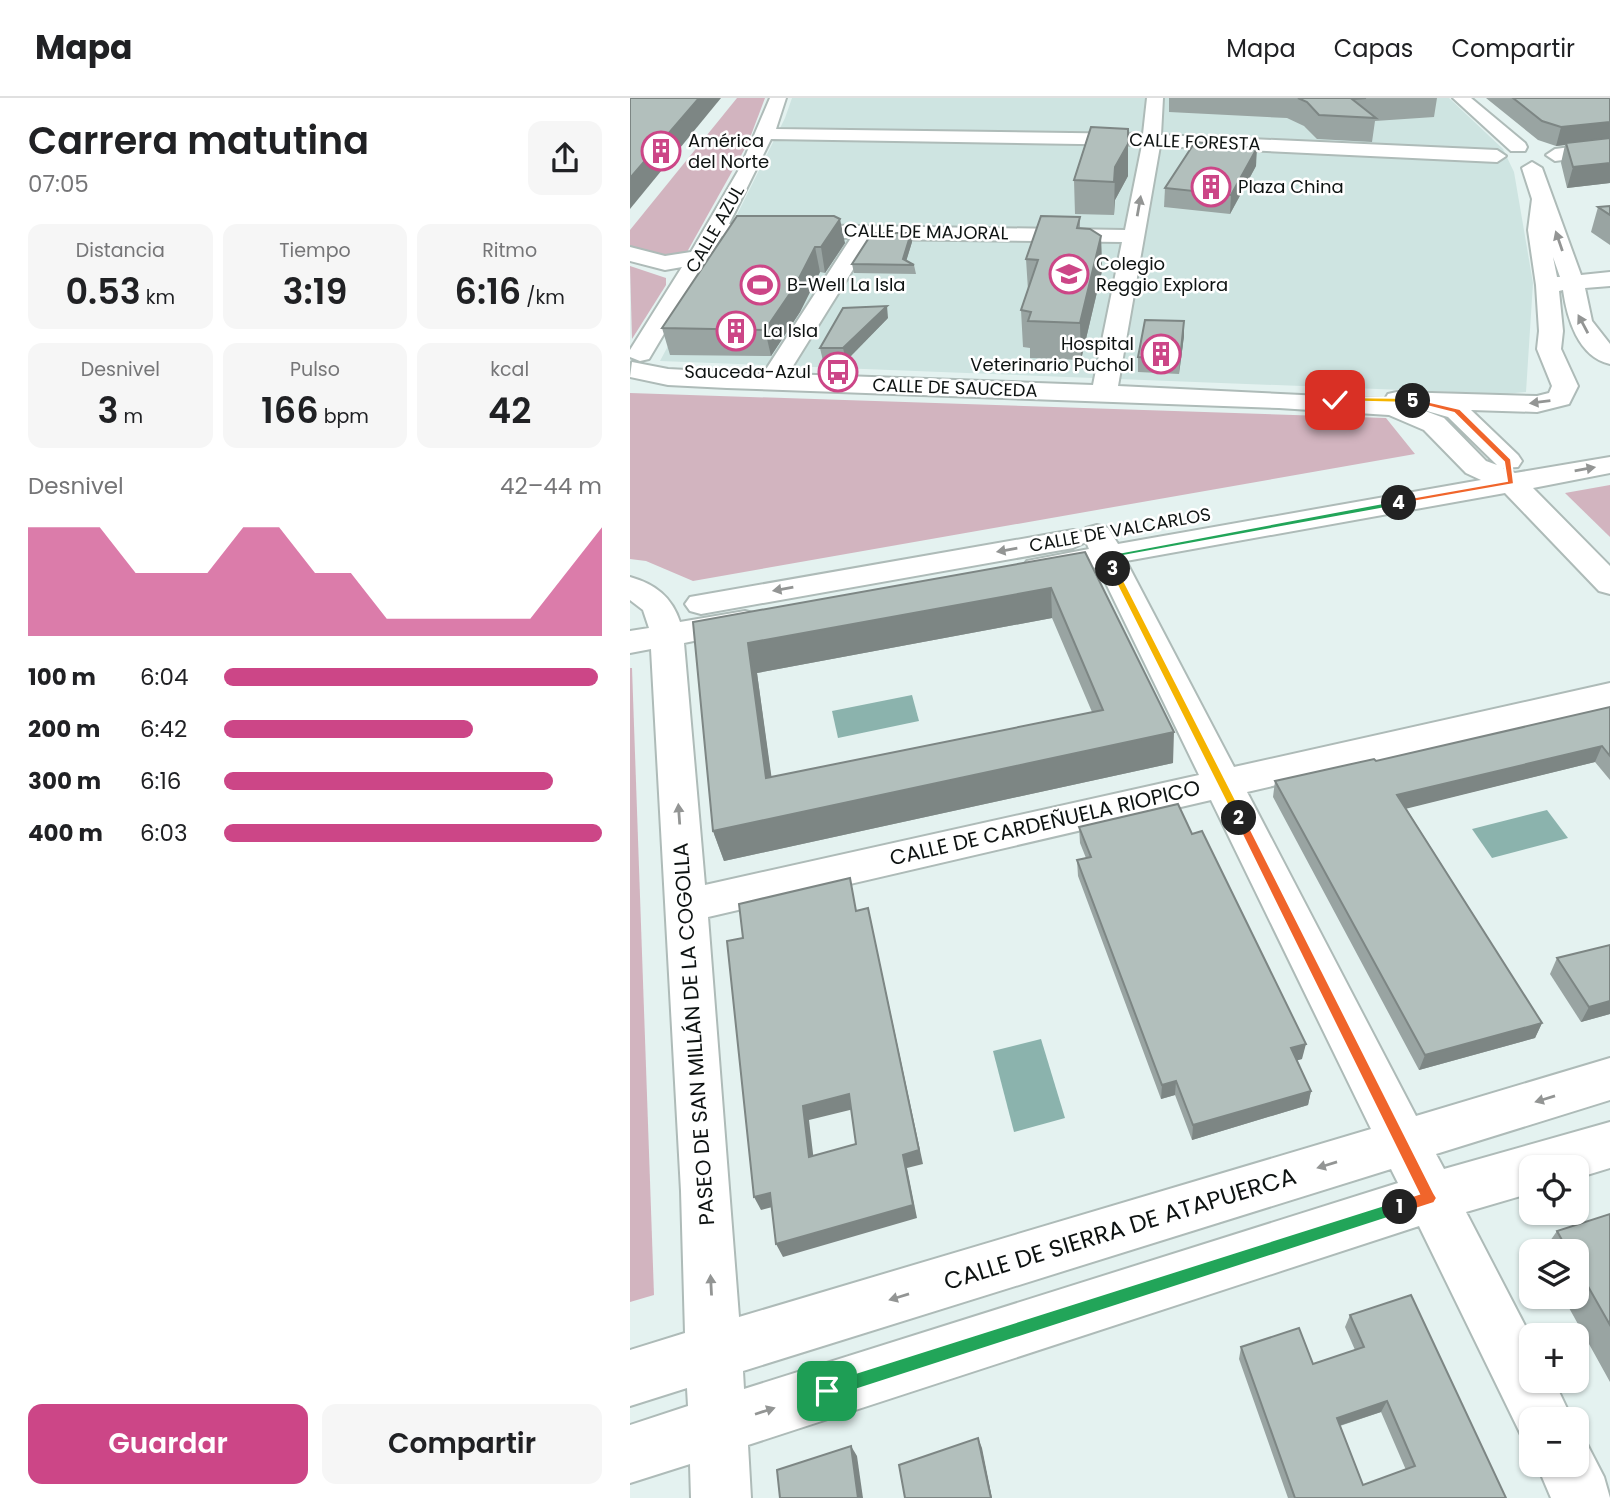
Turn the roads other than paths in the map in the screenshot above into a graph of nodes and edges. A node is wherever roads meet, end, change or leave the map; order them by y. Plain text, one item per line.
1 (778, 98) edge
2 (1155, 98) edge
3 (1461, 98) edge
4 (1485, 118) junction
5 (1459, 120) dead end
6 (767, 134) junction
7 (1152, 140) junction
8 (1518, 147) junction
9 (1610, 148) edge
10 (1555, 155) junction
11 (1497, 156) junction
12 (1532, 168) junction
13 (1541, 201) junction
14 (718, 230) junction
15 (866, 231) junction
16 (1134, 236) junction
17 (630, 257) edge
18 (700, 257) junction
19 (686, 279) junction
20 (1610, 279) edge
21 (1573, 284) junction
22 (1547, 285) junction
23 (1551, 331) junction
24 (1610, 357) edge
25 (633, 361) edge
26 (771, 381) junction
27 (1610, 383) edge
28 (1104, 394) junction
29 (1279, 400) junction
30 (1414, 401) junction
31 (1610, 443) edge
32 (1610, 465) edge
33 (1476, 467) junction
34 (1510, 472) junction
35 (1102, 545) junction
36 (1610, 584) edge
37 (630, 587) edge
38 (647, 626) edge
39 (1610, 695) edge
40 (1222, 783) junction
41 (685, 906) junction
42 (1610, 1079) edge
43 (1402, 1143) junction
44 (1610, 1145) edge
45 (1577, 1155) edge
46 (1519, 1172) edge
47 (1429, 1198) junction
48 (714, 1353) junction
49 (630, 1378) edge
50 (1537, 1407) edge
51 (718, 1426) junction
52 (630, 1454) edge
53 (1572, 1477) edge
54 (721, 1498) edge
55 (1583, 1498) edge

1 - 6 street, CALLE AZUL
2 - 7 street
3 - 4 street
4 - 5 street
4 - 8 street
6 - 7 street, CALLE FORESTA
6 - 14 street, CALLE AZUL
7 - 11 street, CALLE FORESTA
16 -> 7 street
8 - 10 street
8 - 11 street
9 - 10 street
10 - 12 street
11 - 12 street
12 - 13 street
21 -> 13 street
13 - 22 street
14 - 15 street, CALLE DE MAJORAL
14 - 18 street, CALLE AZUL
15 - 16 street, CALLE DE MAJORAL
15 - 26 street
16 - 28 street
17 - 18 street
17 - 19 street
18 - 19 street, CALLE AZUL
19 - 25 street, CALLE AZUL
20 - 21 street
21 - 22 street
24 -> 21 street
22 - 23 street
23 - 27 street
23 -> 30 street, CALLE DE SAUCEDA
25 - 26 street, CALLE DE SAUCEDA
26 - 28 street, CALLE DE SAUCEDA
28 - 29 street, CALLE DE SAUCEDA
29 - 30 street, CALLE DE SAUCEDA
29 - 33 street, CALLE DE SAUCEDA
30 - 34 street, CALLE DE SAUCEDA
31 - 34 street, CALLE DE VALCARLOS
34 -> 32 street, CALLE DE VALCARLOS
33 - 34 street, CALLE DE VALCARLOS
33 - 35 street, CALLE DE VALCARLOS
34 - 35 street, CALLE DE VALCARLOS
34 - 36 street, CALLE DE SAUCEDA
35 - 38 street, CALLE DE VALCARLOS
35 - 40 street
37 - 38 street
41 -> 38 street, PASEO DE SAN MILLÁN DE LA COGOLLA
39 - 40 street, CALLE DE CARDEÑUELA RIOPICO
40 - 41 street, CALLE DE CARDEÑUELA RIOPICO
40 - 43 street
48 -> 41 street, PASEO DE SAN MILLÁN DE LA COGOLLA
42 -> 43 street, CALLE DE SIERRA DE ATAPUERCA
43 - 47 street
43 -> 48 street, CALLE DE SIERRA DE ATAPUERCA
44 - 45 street
46 - 47 street
47 - 50 street
51 -> 47 street
48 - 49 street, CALLE DE SIERRA DE ATAPUERCA
48 - 51 street, PASEO DE SAN MILLÁN DE LA COGOLLA
51 - 52 street
51 - 54 street, PASEO DE SAN MILLÁN DE LA COGOLLA
53 - 55 street

